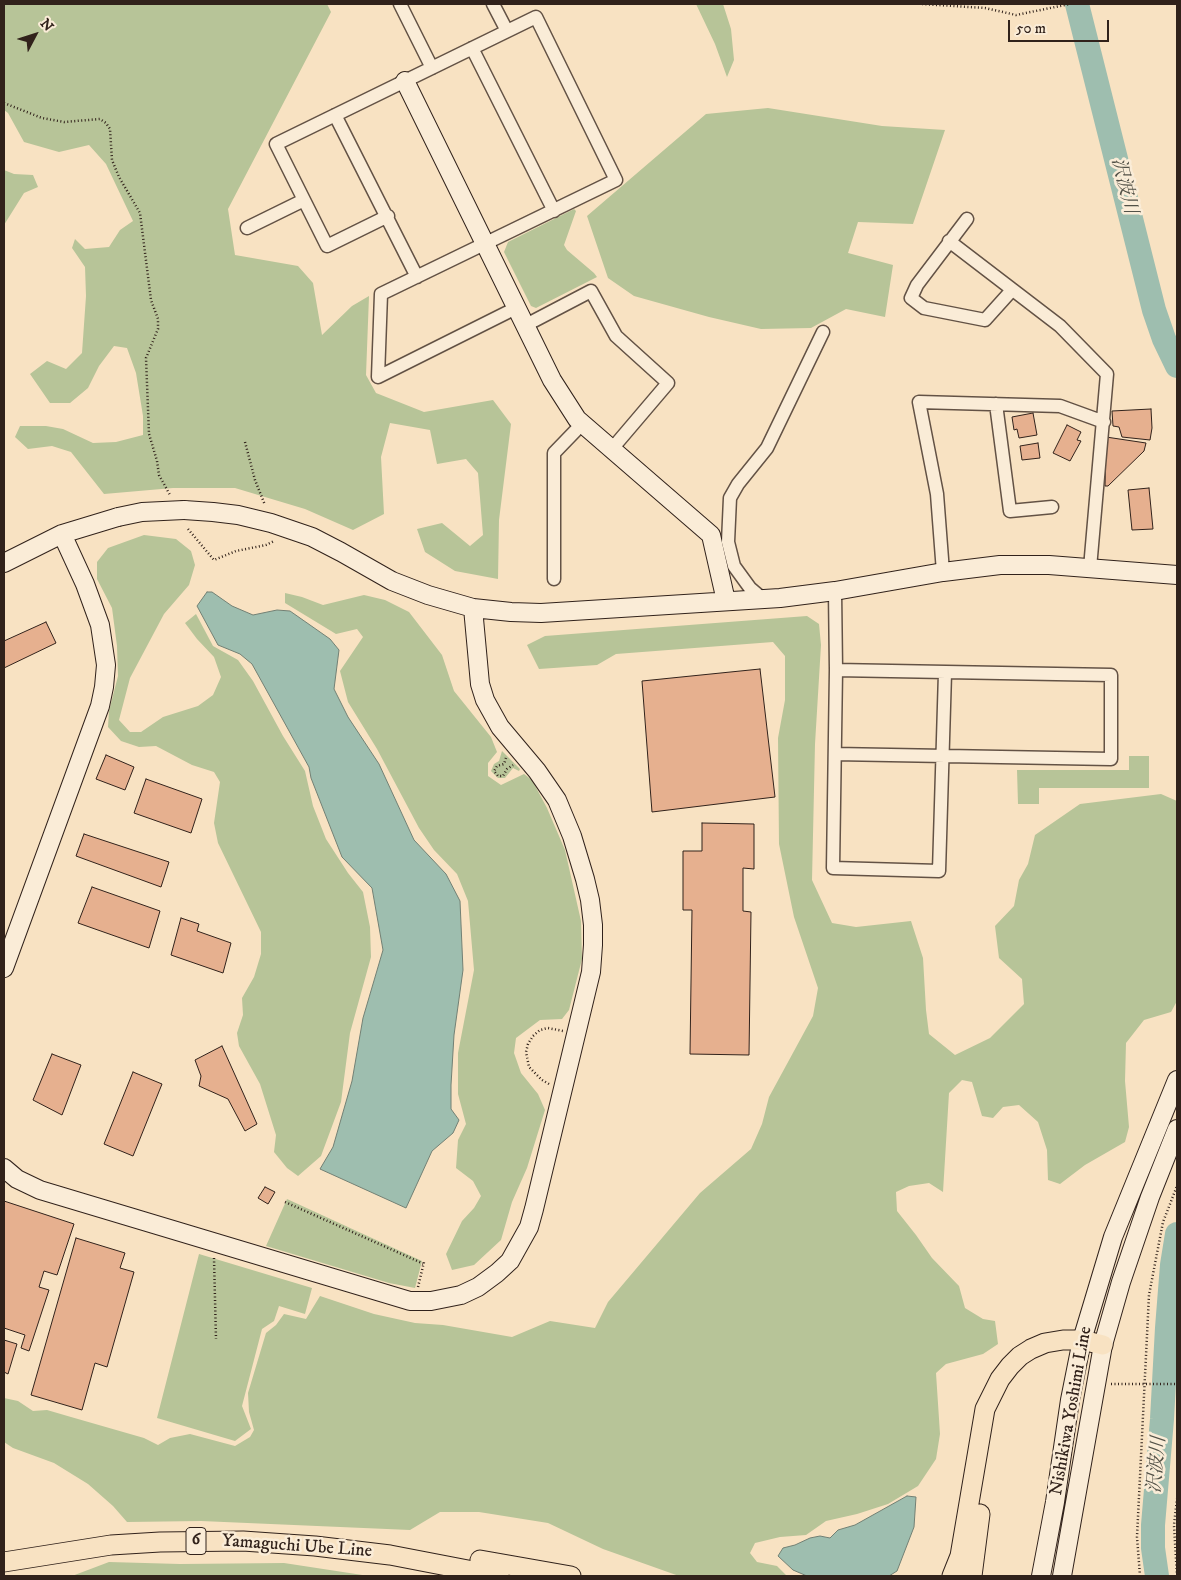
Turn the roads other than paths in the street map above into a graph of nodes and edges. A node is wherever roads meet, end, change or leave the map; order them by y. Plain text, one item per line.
1 (400, 4) edge
2 (493, 4) edge
3 (506, 31) junction
4 (472, 48) junction
5 (432, 68) junction
6 (405, 81) junction
7 (335, 115) junction
8 (304, 200) junction
9 (554, 211) junction
10 (388, 216) junction
11 (967, 219) dead end
12 (248, 228) dead end
13 (949, 241) junction
14 (486, 244) junction
15 (417, 277) junction
16 (1012, 290) junction
17 (518, 307) junction
18 (526, 325) junction
19 (822, 332) dead end
20 (996, 404) junction
21 (1104, 422) junction
22 (582, 424) junction
23 (611, 450) junction
24 (1052, 507) dead end
25 (62, 534) junction
26 (4, 563) edge
27 (1090, 568) junction
28 (943, 572) junction
29 (1177, 575) edge
30 (554, 579) dead end
31 (835, 591) junction
32 (763, 599) junction
33 (726, 601) junction
34 (473, 608) junction
35 (836, 670) junction
36 (945, 673) junction
37 (835, 754) junction
38 (942, 756) junction
39 (4, 968) edge
40 (1177, 1080) edge
41 (1177, 1129) edge
42 (4, 1168) edge
43 (1082, 1340) junction
44 (1103, 1345) junction
45 (1000, 1379) junction
46 (390, 1555) junction
47 (4, 1562) edge
48 (499, 1576) edge
49 (571, 1576) edge
50 (952, 1576) edge
51 (972, 1576) edge
52 (1041, 1576) edge
53 (1062, 1576) edge

1 - 5 street
2 - 3 street
3 - 4 street
3 - 9 street
4 - 5 street
4 - 9 street
5 - 6 street
6 - 7 street
6 - 14 street
7 - 8 street
7 - 10 street
8 - 10 street
8 - 12 street
9 - 14 street
10 - 15 street
11 - 13 street
13 - 16 street
13 - 16 street
14 - 15 street
14 - 17 street
15 - 17 street
16 - 21 street
17 - 18 street
18 - 22 street
18 - 23 street
19 - 32 street
20 - 21 street
20 - 24 street
20 - 28 street
21 - 27 street
22 - 23 street
22 - 30 street
23 - 33 street
25 - 26 street
25 - 34 street, bridge
25 - 39 street
27 - 28 street
27 - 29 street
28 - 31 street
31 - 32 street
31 - 35 street
32 - 33 street
33 - 34 street
34 - 42 street
35 - 36 street
35 - 37 street
36 - 38 street
36 - 38 street
37 - 38 street
37 - 38 street
40 - 43 street, Nishikiwa Yoshimi Line
41 - 44 street, Nishikiwa Yoshimi Line
43 - 44 main road
43 - 45 main road
43 - 52 street, Nishikiwa Yoshimi Line
44 - 53 street, Nishikiwa Yoshimi Line
45 - 50 main road
45 - 51 main road
46 - 47 main road, Yamaguchi Ube Line / 6
46 - 48 main road, Yamaguchi Ube Line / 6
46 - 49 main road

